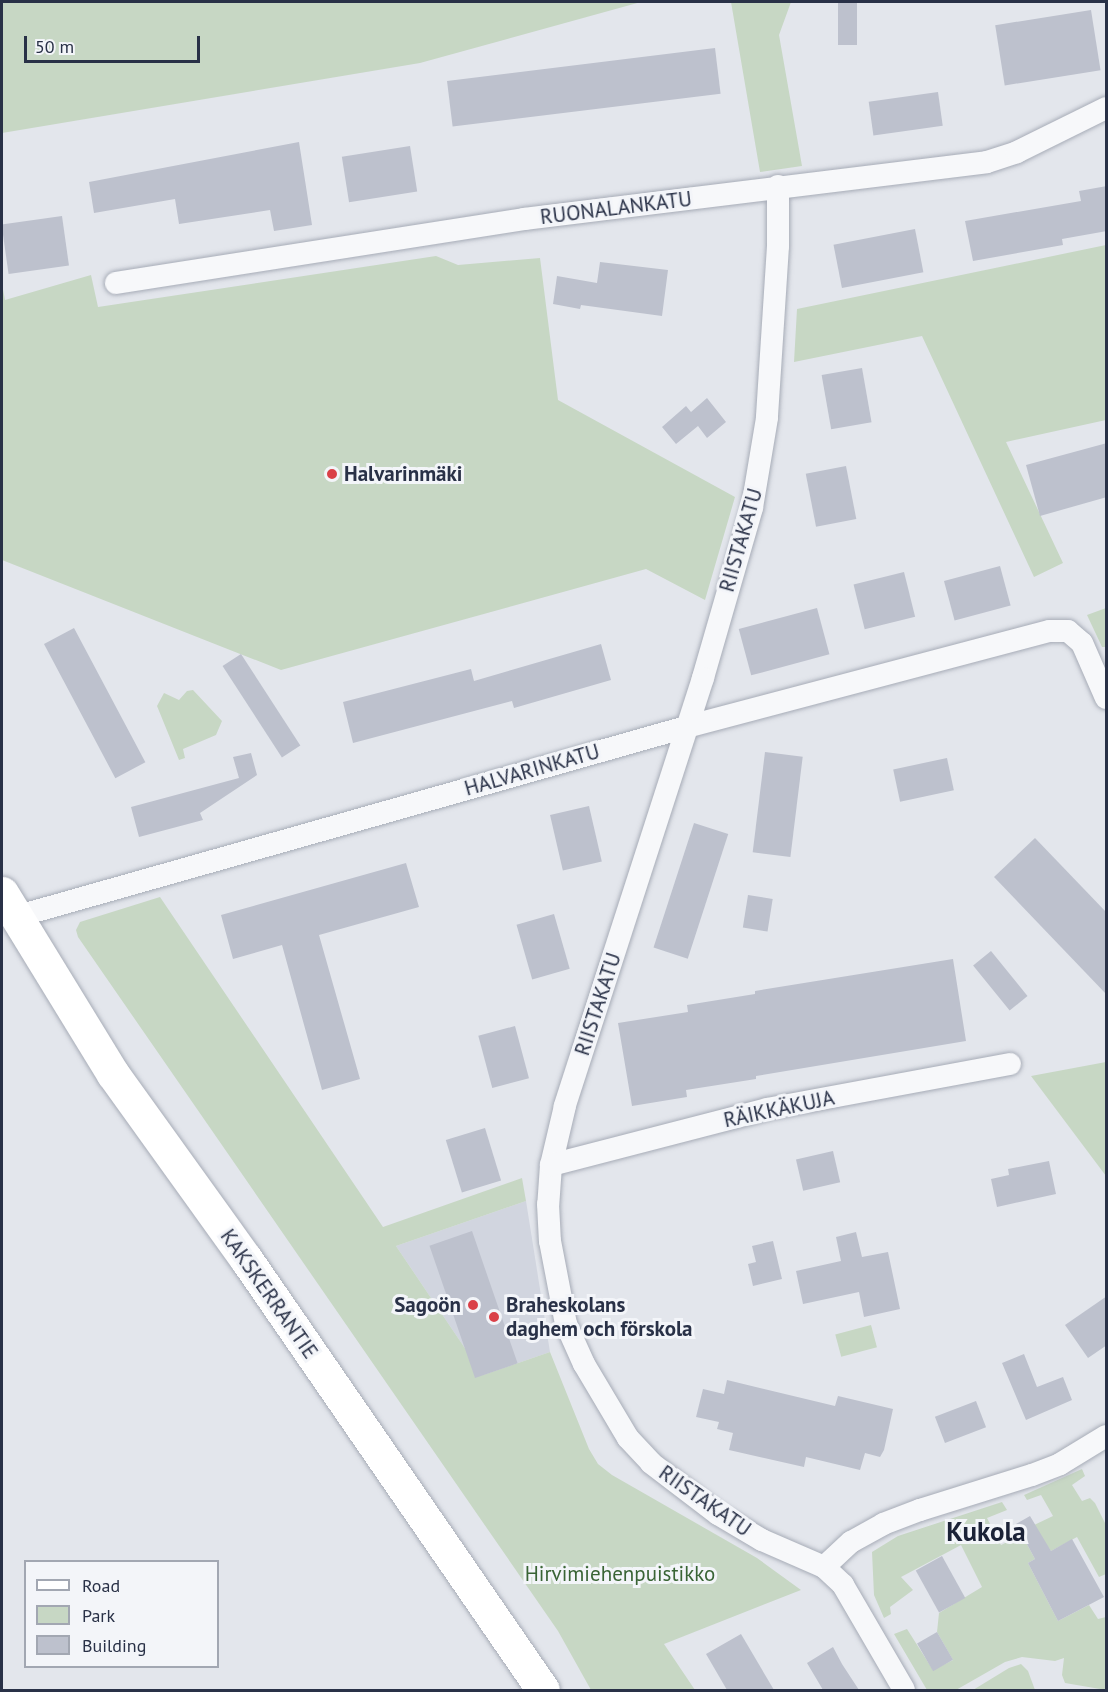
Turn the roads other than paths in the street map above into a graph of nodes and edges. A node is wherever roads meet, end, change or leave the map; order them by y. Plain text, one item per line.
1 (1107, 108) edge
2 (778, 186) junction
3 (116, 283) dead end
4 (1107, 698) edge
5 (686, 727) junction
6 (8, 905) edge
7 (1010, 1064) dead end
8 (551, 1165) junction
9 (1107, 1436) edge
10 (824, 1567) junction
11 (543, 1690) edge
12 (904, 1690) edge

1 - 2 street, RUONALANKATU
2 - 3 street, RUONALANKATU
2 - 5 street, RIISTAKATU
4 - 5 street, HALVARINKATU
5 - 6 street, HALVARINKATU
5 - 8 street, RIISTAKATU
6 - 11 main road, KAKSKERRANTIE
7 - 8 street, RÄIKKÄKUJA
8 - 10 street, RIISTAKATU
9 - 10 street
10 - 12 street, RIISTAKATU

